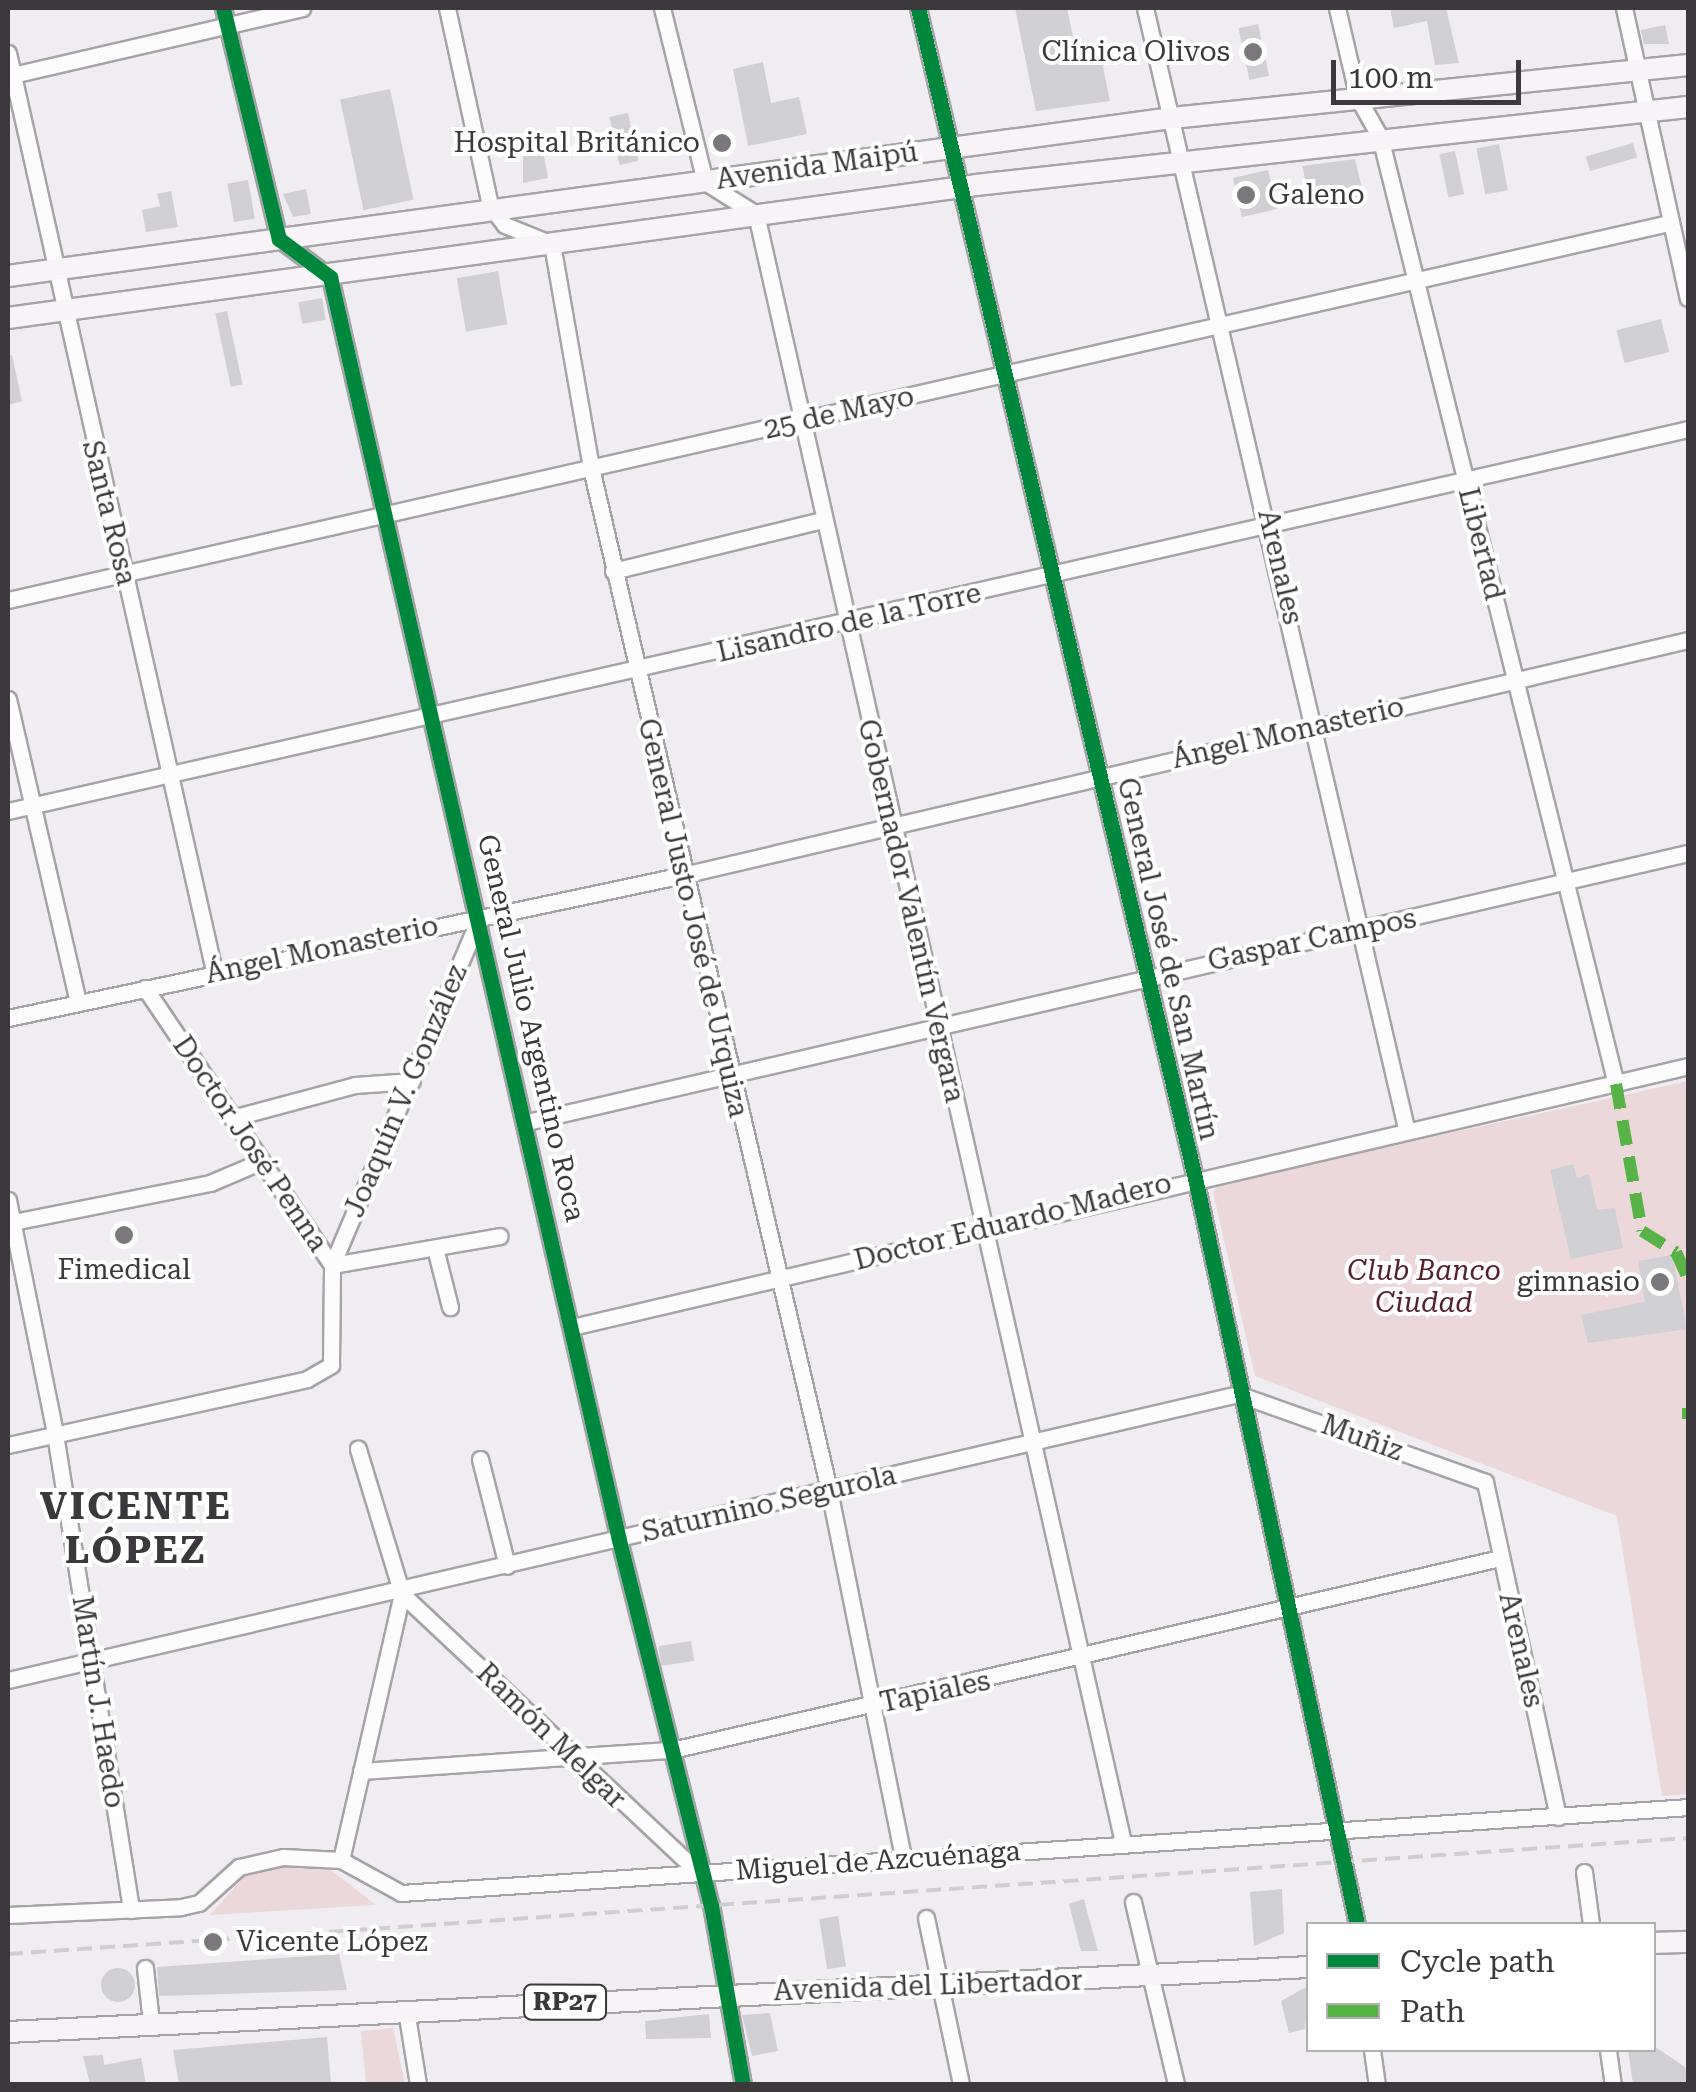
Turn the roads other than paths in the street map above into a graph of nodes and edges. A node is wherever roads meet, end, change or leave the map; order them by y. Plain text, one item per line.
1 (223, 8) edge
2 (302, 8) edge
3 (447, 8) edge
4 (662, 8) edge
5 (918, 8) edge
6 (1145, 8) edge
7 (1338, 8) edge
8 (1624, 8) edge
9 (227, 24) junction
10 (8, 53) edge
11 (1688, 65) edge
12 (1638, 70) junction
13 (10, 76) edge
14 (1358, 98) junction
15 (1688, 107) edge
16 (1645, 113) junction
17 (1172, 118) junction
18 (1380, 137) junction
19 (954, 148) junction
20 (1182, 160) junction
21 (704, 182) junction
22 (962, 187) junction
23 (490, 206) junction
24 (756, 214) junction
25 (1670, 223) junction
26 (279, 239) junction
27 (552, 244) junction
28 (50, 270) junction
29 (8, 276) edge
30 (330, 278) junction
31 (1415, 278) junction
32 (1688, 298) edge
33 (60, 311) junction
34 (8, 318) edge
35 (1225, 325) junction
36 (1007, 373) junction
37 (801, 422) junction
38 (1688, 428) edge
39 (591, 468) junction
40 (1465, 480) junction
41 (387, 514) junction
42 (823, 520) junction
43 (1270, 526) junction
44 (614, 570) junction
45 (124, 573) junction
46 (1055, 575) junction
47 (8, 600) edge
48 (846, 624) junction
49 (1688, 640) edge
50 (636, 672) junction
51 (1515, 680) junction
52 (8, 699) edge
53 (433, 717) junction
54 (1316, 727) junction
55 (170, 774) junction
56 (1100, 778) junction
57 (37, 806) junction
58 (8, 811) edge
59 (892, 826) junction
60 (1688, 853) edge
61 (683, 875) junction
62 (1566, 883) junction
63 (480, 917) junction
64 (1362, 930) junction
65 (214, 972) junction
66 (1145, 974) junction
67 (144, 988) junction
68 (78, 1004) junction
69 (8, 1018) edge
70 (937, 1028) junction
71 (1688, 1066) edge
72 (729, 1075) junction
73 (412, 1080) junction
74 (1616, 1084) junction
75 (232, 1118) junction
76 (527, 1122) junction
77 (1406, 1128) junction
78 (262, 1161) junction
79 (1195, 1178) junction
80 (8, 1200) edge
81 (10, 1223) edge
82 (983, 1231) junction
83 (500, 1236) dead end
84 (436, 1252) junction
85 (332, 1265) junction
86 (778, 1279) junction
87 (450, 1307) dead end
88 (572, 1326) junction
89 (1238, 1394) junction
90 (56, 1434) junction
91 (1030, 1442) junction
92 (8, 1445) edge
93 (358, 1449) dead end
94 (480, 1459) dead end
95 (1485, 1482) joint
96 (830, 1490) junction
97 (619, 1540) junction
98 (1500, 1558) junction
99 (506, 1566) junction
100 (402, 1594) junction
101 (1287, 1606) junction
102 (1080, 1661) junction
103 (92, 1662) junction
104 (8, 1680) edge
105 (877, 1704) junction
106 (672, 1750) junction
107 (575, 1758) junction
108 (362, 1771) junction
109 (1688, 1807) edge
110 (1558, 1817) junction
111 (1337, 1828) junction
112 (1123, 1842) junction
113 (341, 1860) junction
114 (904, 1860) junction
115 (1584, 1872) dead end
116 (701, 1875) junction
117 (1133, 1902) dead end
118 (131, 1910) junction
119 (8, 1915) edge
120 (32, 1918) junction
121 (926, 1918) dead end
122 (1357, 1922) edge
123 (1591, 1922) edge
124 (8, 1926) edge
125 (1688, 1942) edge
126 (1656, 1943) edge
127 (1306, 1967) edge
128 (145, 1968) dead end
129 (1151, 1977) junction
130 (939, 1986) junction
131 (724, 1994) junction
132 (406, 2010) junction
133 (151, 2022) junction
134 (8, 2032) edge
135 (1372, 2052) edge
136 (1608, 2052) edge
137 (418, 2084) edge
138 (743, 2084) edge
139 (961, 2084) edge
140 (1176, 2084) edge
141 (1376, 2084) edge
142 (1613, 2084) edge

1 - 9 street
2 - 9 street
3 - 23 street
4 - 21 street
5 - 19 street, General José de San Martín
6 - 17 street, Arenales
7 - 14 street, Libertad
8 - 12 street
9 - 13 street
9 - 26 street
10 - 13 street, Santa Rosa
11 - 12 main road, Avenida Maipú
12 - 14 main road, Avenida Maipú
12 - 16 street
13 - 28 street, Santa Rosa
14 - 17 main road, Avenida Maipú
14 - 18 street, Libertad
15 - 16 main road, Avenida Maipú
16 - 18 main road, Avenida Maipú
16 - 25 street
17 - 19 main road, Avenida Maipú
17 - 20 street, Arenales
18 - 20 main road, Avenida Maipú
18 - 31 street, Libertad
19 - 21 main road, Avenida Maipú
19 - 22 street, General José de San Martín
20 - 22 main road, Avenida Maipú
20 - 35 street, Arenales
21 - 23 main road, Avenida Maipú
21 - 24 street
22 - 24 main road, Avenida Maipú
22 - 36 street, General José de San Martín
23 - 26 main road, Avenida Maipú
23 - 27 street
24 - 27 main road, Avenida Maipú
24 - 37 street, Gobernador Valentín Vergara
25 - 31 street, 25 de Mayo
25 - 32 street
26 - 28 main road, Avenida Maipú
26 - 30 street
27 - 30 main road, Avenida Maipú
27 - 39 street, General Justo José de Urquiza
28 - 29 main road, Avenida Maipú
28 - 33 street, Santa Rosa
30 - 33 main road, Avenida Maipú
30 - 41 street, General Julio Argentino Roca
31 - 35 street, 25 de Mayo
31 - 40 street, Libertad
33 - 34 main road, Avenida Maipú
33 - 45 street, Santa Rosa
35 - 36 street, 25 de Mayo
35 - 43 street, Arenales
36 - 37 street, 25 de Mayo
36 - 46 street, General José de San Martín
37 - 39 street, 25 de Mayo
37 - 42 street, Gobernador Valentín Vergara
38 - 40 street, Lisandro de la Torre
39 - 41 street, 25 de Mayo
39 - 44 street, General Justo José de Urquiza
40 - 43 street, Lisandro de la Torre
40 - 51 street, Libertad
41 - 45 street, 25 de Mayo
41 - 53 street, General Julio Argentino Roca
42 - 44 street
42 - 48 street, Gobernador Valentín Vergara
43 - 46 street, Lisandro de la Torre
43 - 54 street, Arenales
44 - 50 street, General Justo José de Urquiza
45 - 47 street, 25 de Mayo
45 - 55 street, Santa Rosa
46 - 48 street, Lisandro de la Torre
46 - 56 street, General José de San Martín
48 - 50 street, Lisandro de la Torre
48 - 59 street, Gobernador Valentín Vergara
49 - 51 street, Ángel Monasterio
50 - 53 street, Lisandro de la Torre
50 - 61 street, General Justo José de Urquiza
51 - 54 street, Ángel Monasterio
51 - 62 street, Libertad
52 - 57 street
53 - 55 street, Lisandro de la Torre
53 - 63 street, General Julio Argentino Roca
54 - 56 street, Ángel Monasterio
54 - 64 street, Arenales
55 - 57 street, Lisandro de la Torre
55 - 65 street, Santa Rosa
56 - 59 street, Ángel Monasterio
56 - 66 street, General José de San Martín
57 - 58 street, Lisandro de la Torre
57 - 68 street
59 - 61 street, Ángel Monasterio
59 - 70 street, Gobernador Valentín Vergara
60 - 62 street, Gaspar Campos
61 - 63 street, Ángel Monasterio
61 - 72 street, General Justo José de Urquiza
62 - 64 street, Gaspar Campos
62 - 74 street, Libertad
63 - 65 street, Ángel Monasterio
63 - 73 street, Joaquín V. González
63 - 76 street, General Julio Argentino Roca
64 - 66 street, Gaspar Campos
64 - 77 street, Arenales
65 - 67 street, Ángel Monasterio
66 - 70 street, Gaspar Campos
66 - 79 street, General José de San Martín
67 - 68 street, Ángel Monasterio
67 - 75 street, Doctor José Penna
68 - 69 street, Ángel Monasterio
70 - 72 street, Gaspar Campos
70 - 82 street, Gobernador Valentín Vergara
71 - 74 street, Doctor Eduardo Madero
72 - 76 street, Gaspar Campos
72 - 86 street, General Justo José de Urquiza
73 - 75 street
73 - 85 street, Joaquín V. González
74 - 77 street, Doctor Eduardo Madero
75 - 78 street, Doctor José Penna
76 - 88 street, General Julio Argentino Roca
77 - 79 street, Doctor Eduardo Madero
78 - 81 street
78 - 85 street, Doctor José Penna
79 - 82 street, Doctor Eduardo Madero
79 - 89 street, General José de San Martín
80 - 81 street, Martín J. Haedo
81 - 90 street, Martín J. Haedo
82 - 86 street, Doctor Eduardo Madero
82 - 91 street, Gobernador Valentín Vergara
83 - 84 street
84 - 85 street
84 - 87 street
85 - 90 street, Doctor José Penna
86 - 88 street, Doctor Eduardo Madero
86 - 96 street, General Justo José de Urquiza
88 - 97 street, General Julio Argentino Roca
89 - 91 street, Saturnino Segurola
89 - 95 street, Muñiz
89 - 101 street, General José de San Martín
90 - 92 street
90 - 103 street, Martín J. Haedo
91 - 96 street, Saturnino Segurola
91 - 102 street, Gobernador Valentín Vergara
93 - 100 street
94 - 99 street
95 - 98 street, Arenales
96 - 97 street, Saturnino Segurola
96 - 105 street, General Justo José de Urquiza
97 - 99 street, Saturnino Segurola
97 - 106 street, General Julio Argentino Roca
98 - 101 street, Tapiales
98 - 110 street, Arenales
99 - 100 street, Saturnino Segurola
100 - 103 street, Saturnino Segurola
100 - 107 street, Ramón Melgar
100 - 108 street
101 - 102 street, Tapiales
101 - 111 street, General José de San Martín
102 - 105 street, Tapiales
102 - 112 street, Gobernador Valentín Vergara
103 - 104 street, Saturnino Segurola
103 - 118 street, Martín J. Haedo
105 - 106 street, Tapiales
105 - 114 street, General Justo José de Urquiza
106 - 107 street, Tapiales
106 - 116 street, General Julio Argentino Roca
107 - 108 street, Tapiales
107 - 116 street, Ramón Melgar
108 - 113 street
109 - 110 street, Miguel de Azcuénaga
110 - 111 street, Miguel de Azcuénaga
111 - 112 street, Miguel de Azcuénaga
111 - 122 street, General José de San Martín
112 - 114 street, Miguel de Azcuénaga
113 - 116 street, Miguel de Azcuénaga
113 - 118 street, Miguel de Azcuénaga
114 - 116 street, Miguel de Azcuénaga
115 - 123 street
116 - 131 street, General Julio Argentino Roca
117 - 129 street
118 - 120 street, Miguel de Azcuénaga
119 - 120 street, Miguel de Azcuénaga
120 - 124 street, Miguel de Azcuénaga
121 - 130 street
125 - 126 main road
127 - 129 main road, Avenida del Libertador / RP27
128 - 133 street
129 - 130 main road, Avenida del Libertador / RP27
129 - 140 street
130 - 131 main road, Avenida del Libertador / RP27
130 - 139 street
131 - 132 main road, Avenida del Libertador / RP27
131 - 138 street, General Julio Argentino Roca
132 - 133 main road, Avenida del Libertador / RP27
132 - 137 street
133 - 134 main road, Avenida del Libertador / RP27
135 - 141 street
136 - 142 street

